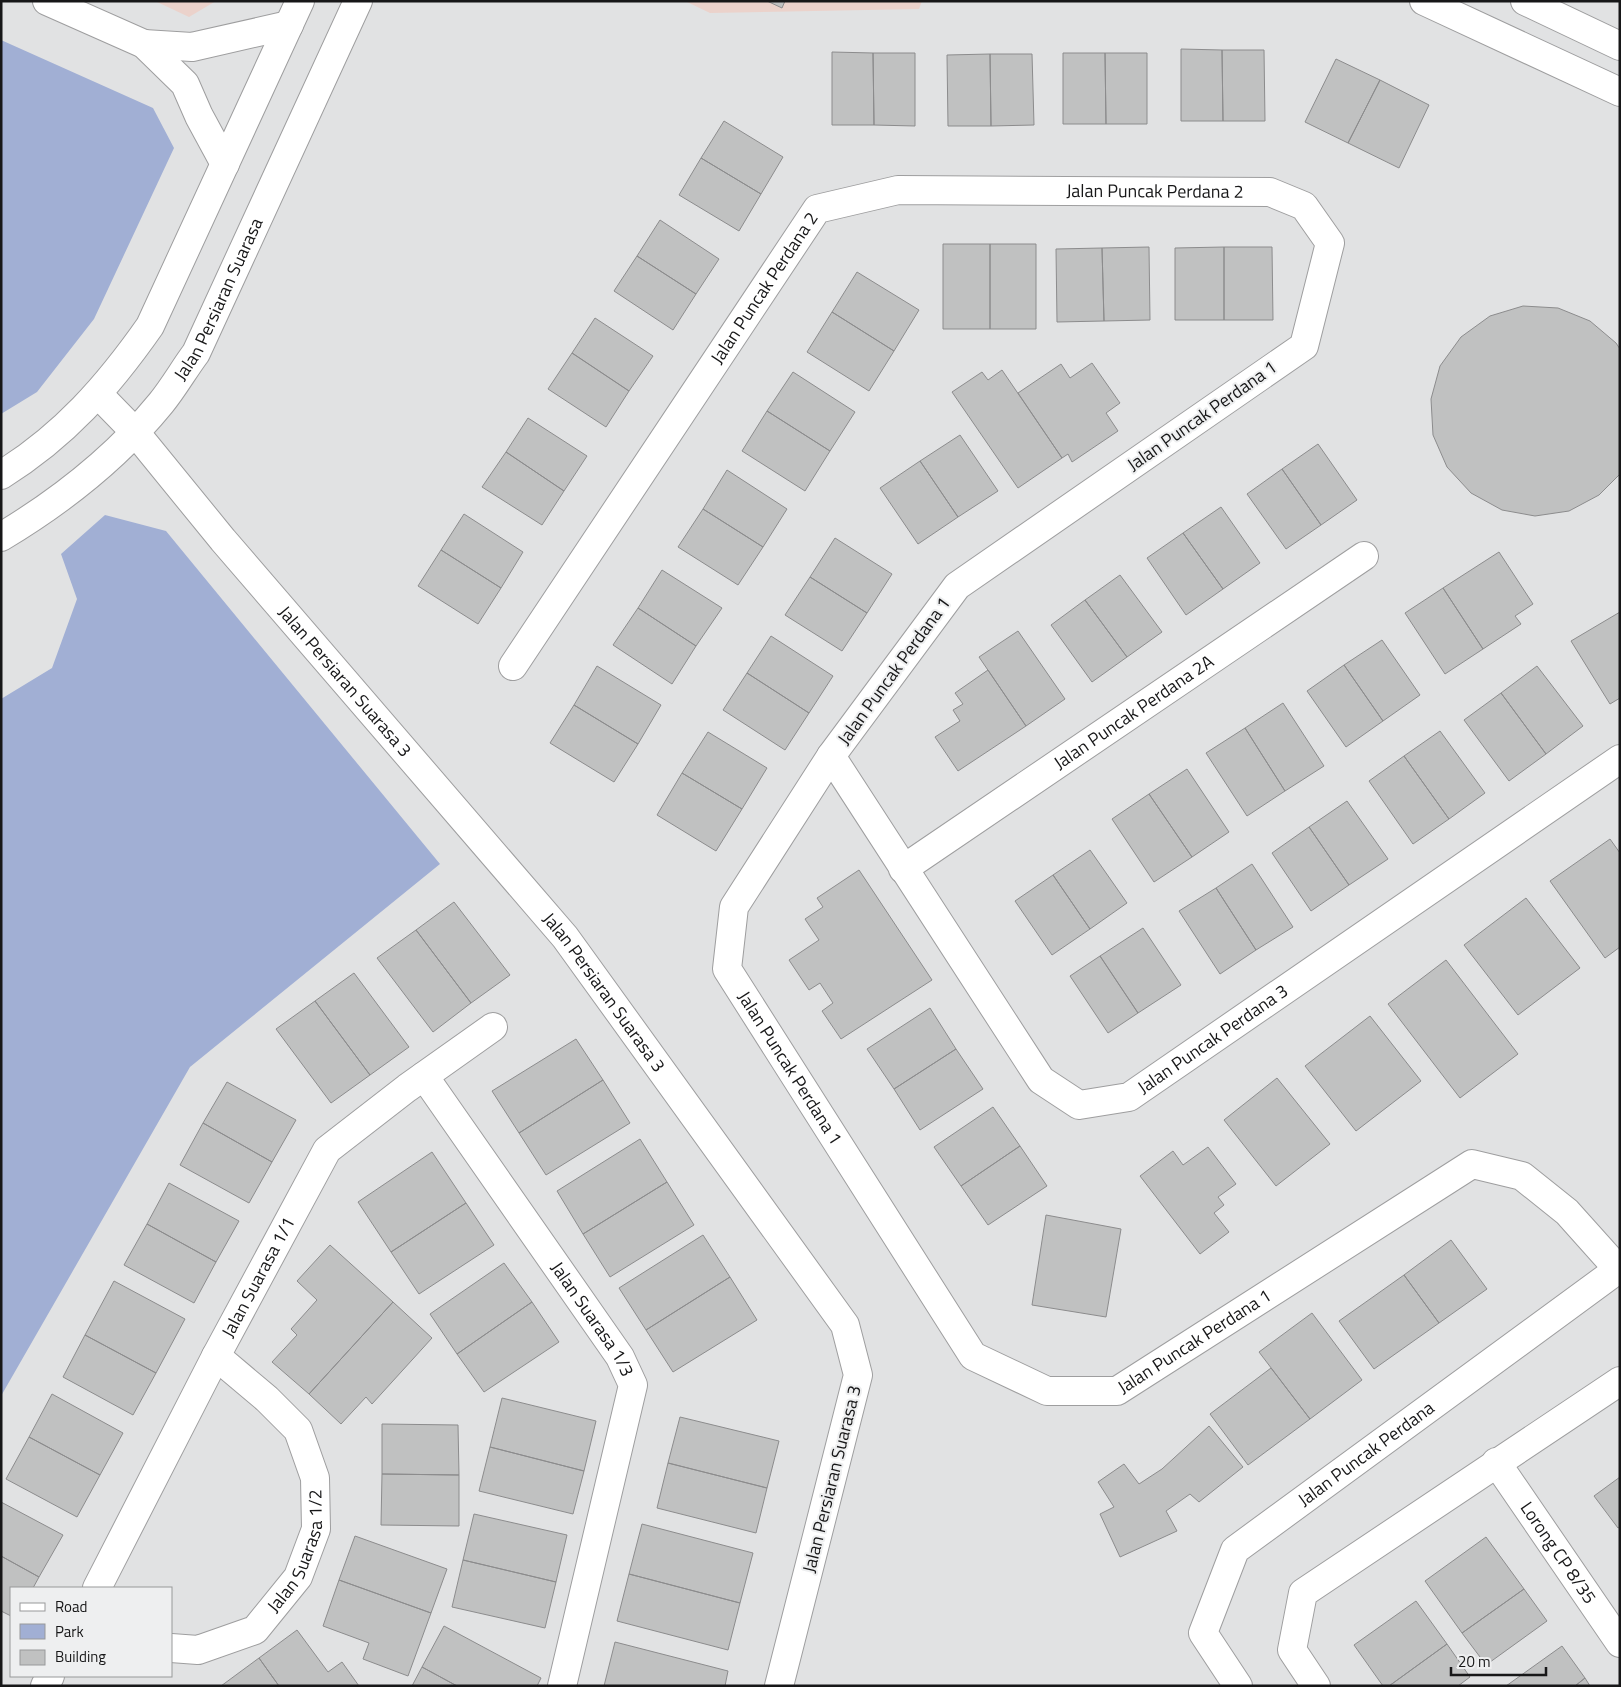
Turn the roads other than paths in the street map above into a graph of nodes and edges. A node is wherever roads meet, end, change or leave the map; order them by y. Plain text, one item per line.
1 (47, 1) edge
2 (358, 1) edge
3 (1424, 1) edge
4 (1525, 1) edge
5 (295, 13) edge
6 (144, 44) junction
7 (1620, 46) edge
8 (1620, 92) edge
9 (225, 164) junction
10 (1330, 243) joint
11 (98, 394) junction
12 (135, 432) junction
13 (1, 475) edge
14 (1, 537) edge
15 (1364, 556) dead end
16 (513, 666) dead end
17 (831, 756) junction
18 (1620, 759) edge
19 (903, 869) junction
20 (493, 1027) dead end
21 (424, 1076) junction
22 (1619, 1269) edge
23 (216, 1356) junction
24 (1620, 1381) edge
25 (1496, 1462) junction
26 (98, 1587) edge
27 (1620, 1643) edge
28 (172, 1648) edge
29 (562, 1686) edge
30 (779, 1686) edge
31 (1238, 1686) edge
32 (1316, 1686) edge

1 - 6 street
2 - 12 street, Jalan Persiaran Suarasa
3 - 8 street
4 - 7 street
5 - 6 street
5 - 9 street
6 - 9 street
9 - 11 street
10 - 16 street, Jalan Puncak Perdana 2
10 - 17 street, Jalan Puncak Perdana 1
11 - 12 street, Jalan Persiaran Suarasa 3
11 - 13 street
12 - 14 street, Jalan Persiaran Suarasa
12 - 30 street, Jalan Persiaran Suarasa 3
15 - 19 street, Jalan Puncak Perdana 2A
17 - 19 street, Jalan Puncak Perdana 3
17 - 22 street, Jalan Puncak Perdana 1
18 - 19 street, Jalan Puncak Perdana 3
20 - 21 street, Jalan Suarasa 1/1
21 - 23 street, Jalan Suarasa 1/1
21 - 29 street, Jalan Suarasa 1/3
22 - 31 street, Jalan Puncak Perdana
23 - 26 street, Jalan Suarasa 1/1
23 - 28 street, Jalan Suarasa 1/2
24 - 25 street
25 - 27 street, Lorong CP 8/35
25 - 32 street

